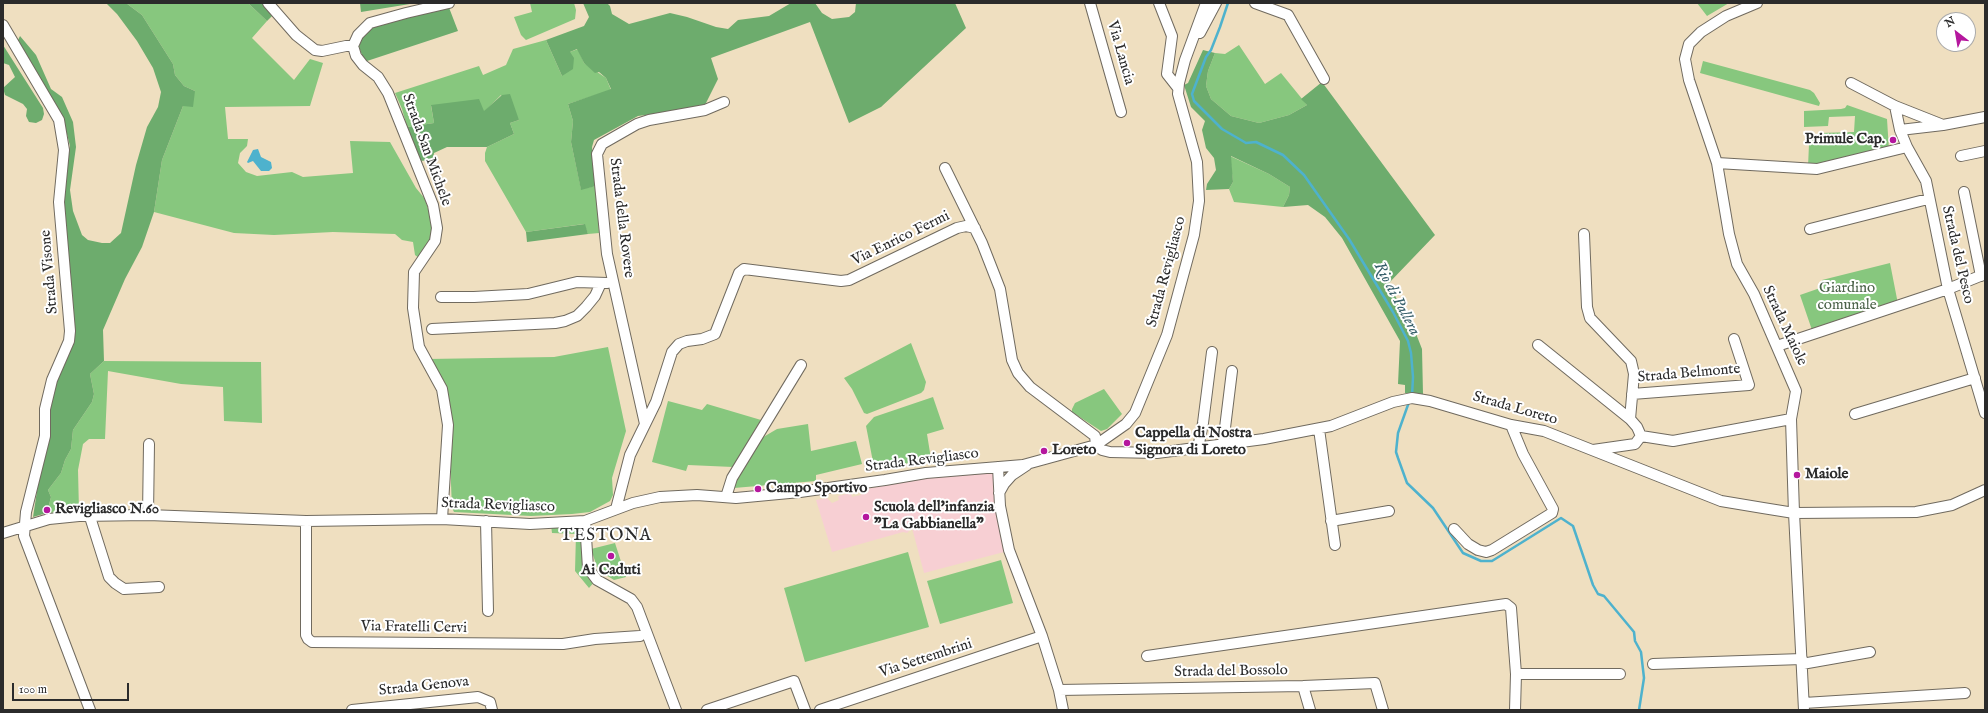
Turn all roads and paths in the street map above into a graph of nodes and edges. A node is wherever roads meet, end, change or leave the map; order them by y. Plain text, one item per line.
1 (268, 3) edge
2 (450, 3) edge
3 (1090, 3) edge
4 (1159, 3) edge
5 (1206, 3) edge
6 (1216, 3) edge
7 (1255, 3) edge
8 (1757, 3) edge
9 (3, 25) edge
10 (1192, 42) junction
11 (353, 46) junction
12 (1324, 79) dead end
13 (1851, 83) dead end
14 (1178, 88) junction
15 (724, 102) dead end
16 (1895, 106) junction
17 (1121, 112) dead end
18 (1985, 117) edge
19 (1943, 125) junction
20 (1900, 130) junction
21 (1907, 147) junction
22 (1985, 151) edge
23 (1961, 156) dead end
24 (1717, 163) junction
25 (945, 168) dead end
26 (1964, 192) dead end
27 (1928, 199) junction
28 (975, 228) junction
29 (1810, 229) dead end
30 (1584, 234) dead end
31 (1983, 275) edge
32 (1948, 289) junction
33 (441, 297) dead end
34 (432, 329) dead end
35 (1734, 339) dead end
36 (1538, 345) dead end
37 (1777, 346) junction
38 (1212, 352) dead end
39 (801, 365) dead end
40 (1232, 371) dead end
41 (1975, 378) junction
42 (1632, 394) junction
43 (1985, 413) edge
44 (1855, 414) dead end
45 (1630, 419) junction
46 (1791, 419) junction
47 (645, 424) junction
48 (1511, 425) junction
49 (1319, 429) junction
50 (1641, 436) junction
51 (149, 444) dead end
52 (1223, 444) junction
53 (1096, 445) junction
54 (1198, 448) junction
55 (1590, 450) junction
56 (1030, 463) junction
57 (998, 467) junction
58 (1985, 490) edge
59 (999, 493) junction
60 (726, 497) junction
61 (616, 509) junction
62 (1389, 511) dead end
63 (1794, 513) junction
64 (148, 515) junction
65 (90, 517) junction
66 (442, 519) junction
67 (306, 521) junction
68 (486, 521) junction
69 (585, 521) junction
70 (1331, 521) junction
71 (25, 525) junction
72 (1454, 529) dead end
73 (3, 533) edge
74 (1334, 545) dead end
75 (159, 587) dead end
76 (488, 611) dead end
77 (640, 636) dead end
78 (1042, 636) junction
79 (1870, 652) dead end
80 (1147, 656) dead end
81 (1802, 662) junction
82 (1653, 664) dead end
83 (1516, 674) junction
84 (1620, 674) dead end
85 (1303, 686) junction
86 (1059, 690) junction
87 (1966, 693) dead end
88 (1804, 707) edge
89 (90, 710) edge
90 (352, 710) edge
91 (492, 710) edge
92 (676, 710) edge
93 (707, 710) edge
94 (805, 710) edge
95 (820, 710) edge
96 (1063, 710) edge
97 (1310, 710) edge
98 (1384, 710) edge
99 (1515, 710) edge

1 - 11 street
2 - 11 street
3 - 17 street, Via Lancia
4 - 14 street
5 - 10 street, Strada Revigliasco
6 - 10 street, Strada Revigliasco
7 - 12 street
8 - 24 street, Strada Maiole
9 - 71 street, Strada Visone
10 - 14 street, Strada Revigliasco
11 - 66 street, Strada San Michele
13 - 16 street
14 - 53 street, Strada Revigliasco
15 - 47 street, Strada della Rovere
16 - 19 street
16 - 20 street, Strada del Pesco
18 - 19 street
19 - 20 street
20 - 21 street, Strada del Pesco
21 - 24 street
21 - 27 street, Strada del Pesco
22 - 23 street
24 - 37 street, Strada Maiole
25 - 28 street
26 - 31 street
27 - 29 street
27 - 32 street, Strada del Pesco
28 - 47 street, Via Enrico Fermi
28 - 53 street
30 - 42 street
31 - 32 street
32 - 37 street
32 - 41 street, Strada del Pesco
33 - 34 street
35 - 42 street, Strada Belmonte
36 - 45 street
37 - 46 street, Strada Maiole
38 - 54 street
39 - 60 street
40 - 52 street
41 - 43 street, Strada del Pesco
41 - 44 street
42 - 45 street
45 - 50 street
46 - 50 street
46 - 63 street, Strada Maiole
47 - 61 street
48 - 49 street, Strada Loreto
48 - 55 street, Strada Loreto
48 - 72 street
49 - 52 street, Strada Loreto
49 - 70 street
50 - 55 street
51 - 64 street
52 - 54 street, Strada Loreto
53 - 54 street, Strada Loreto
53 - 56 street, Strada Revigliasco
55 - 63 street, Strada Loreto
56 - 57 street, Strada Revigliasco
56 - 59 street
57 - 59 street
57 - 60 street, Strada Revigliasco
58 - 63 street, Strada Loreto
59 - 78 street
60 - 61 street, Strada Revigliasco
61 - 69 street, Strada Revigliasco
62 - 70 street
63 - 81 street, Strada Maiole
64 - 65 street, Strada Revigliasco
64 - 67 street, Strada Revigliasco
65 - 71 street, Strada Revigliasco
65 - 75 street
66 - 67 street, Strada Revigliasco
66 - 68 street, Strada Revigliasco
67 - 77 street, Via Fratelli Cervi
68 - 69 street, Strada Revigliasco
68 - 76 street
69 - 92 street
70 - 74 street
71 - 73 street, Strada Revigliasco
71 - 89 street, Strada Visone
78 - 86 street
78 - 95 street, Via Settembrini
79 - 81 street
80 - 83 street
81 - 82 street
81 - 88 street, Strada Maiole
83 - 84 street
83 - 99 street
85 - 86 street, Strada del Bossolo
85 - 97 street
85 - 98 street, Strada del Bossolo
86 - 96 street
87 - 88 street
90 - 91 street, Strada Genova
93 - 94 street

